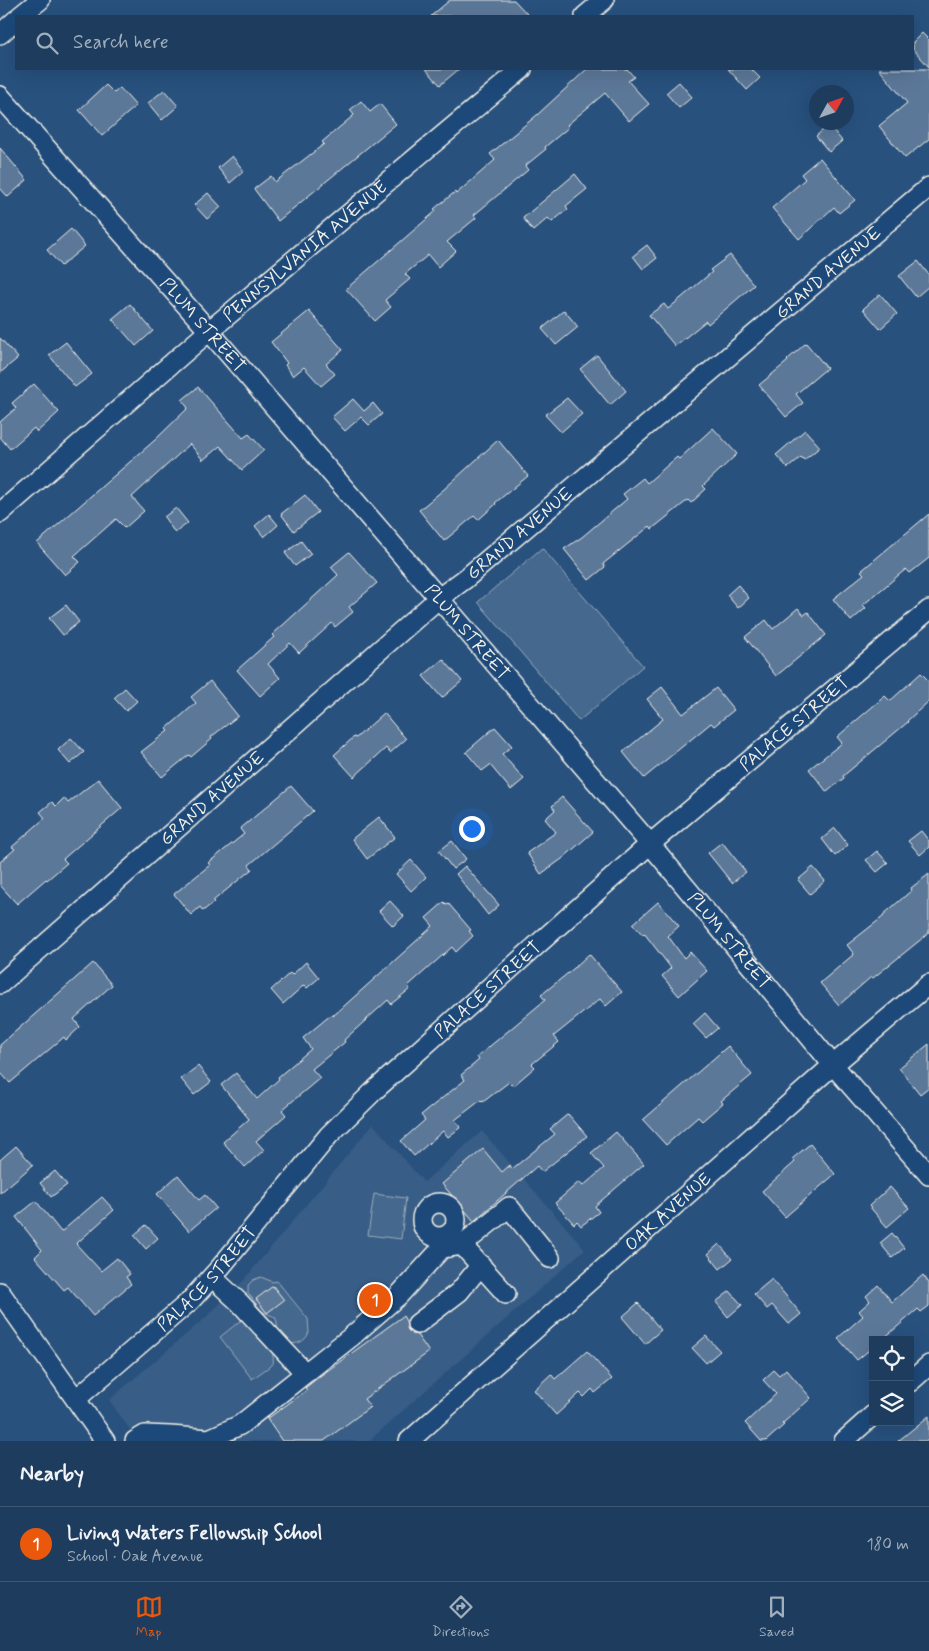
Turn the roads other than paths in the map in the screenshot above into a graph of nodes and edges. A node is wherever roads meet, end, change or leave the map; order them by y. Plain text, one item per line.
1 (40, 0) edge
2 (604, 0) edge
3 (21, 15) edge
4 (586, 15) edge
5 (15, 21) edge
6 (0, 34) edge
7 (521, 70) edge
8 (0, 96) edge
9 (929, 187) edge
10 (209, 330) junction
11 (0, 513) edge
12 (439, 598) junction
13 (929, 610) edge
14 (650, 844) junction
15 (0, 984) edge
16 (929, 984) edge
17 (833, 1065) junction
18 (929, 1175) edge
19 (462, 1245) junction
20 (550, 1258) dead end
21 (481, 1265) junction
22 (212, 1277) junction
23 (0, 1292) edge
24 (506, 1294) dead end
25 (417, 1324) dead end
26 (929, 1365) edge
27 (305, 1374) junction
28 (911, 1381) edge
29 (76, 1400) junction
30 (869, 1419) edge
31 (105, 1441) edge
32 (135, 1441) edge
33 (409, 1441) edge
34 (844, 1441) edge

1 - 3 street
2 - 4 street
5 - 6 street
7 - 10 street, PENNSYLVANIA AVENUE
8 - 10 street, PLUM STREET
9 - 12 street, GRAND AVENUE
10 - 11 street, PENNSYLVANIA AVENUE
10 - 12 street, PLUM STREET
12 - 14 street, PLUM STREET
12 - 15 street, GRAND AVENUE
13 - 14 street, PALACE STREET
14 - 17 street, PLUM STREET
14 - 22 street, PALACE STREET
16 - 17 street, OAK AVENUE
17 - 18 street, PLUM STREET
17 - 33 street, OAK AVENUE
19 - 20 street
19 - 21 street
19 - 27 street
21 - 24 street
21 - 25 street
22 - 27 street
22 - 29 street, PALACE STREET
23 - 29 street
26 - 28 street
27 - 32 street
29 - 31 street
30 - 34 street

